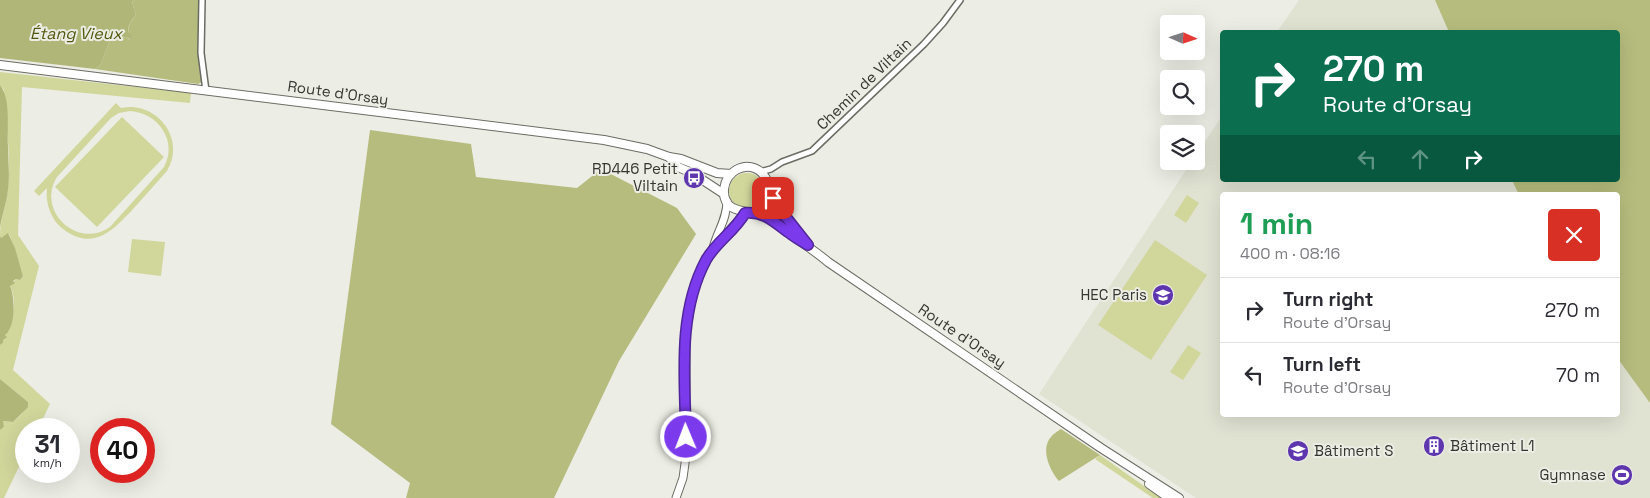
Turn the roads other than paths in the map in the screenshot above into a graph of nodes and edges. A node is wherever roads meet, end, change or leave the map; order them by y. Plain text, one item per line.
1 (202, 0) edge
2 (960, 0) edge
3 (0, 65) edge
4 (206, 91) junction
5 (670, 157) junction
6 (771, 169) junction
7 (760, 172) junction
8 (731, 174) junction
9 (768, 181) junction
10 (769, 196) junction
11 (726, 198) junction
12 (749, 212) junction
13 (808, 245) junction
14 (713, 249) junction
15 (1101, 448) junction
16 (676, 498) edge
17 (1169, 498) edge
18 (1179, 498) edge

1 - 4 street
2 - 6 street, Chemin de Viltain
3 - 4 main road, Route d'Orsay
4 - 5 main road, Route d'Orsay
5 - 8 main road, Route d'Orsay
5 - 11 main road, Route d'Orsay
6 - 7 street, Chemin de Viltain
6 - 9 street
7 - 8 main road
7 - 9 main road
8 - 11 main road
9 - 10 main road
10 - 12 main road
10 - 13 main road, Route d'Orsay
11 - 12 main road
11 - 14 street
12 - 13 main road, Route d'Orsay
12 - 14 street
13 - 15 main road, Route d'Orsay
14 - 16 street
15 - 17 main road, Route d'Orsay
15 - 18 main road, Route d'Orsay

